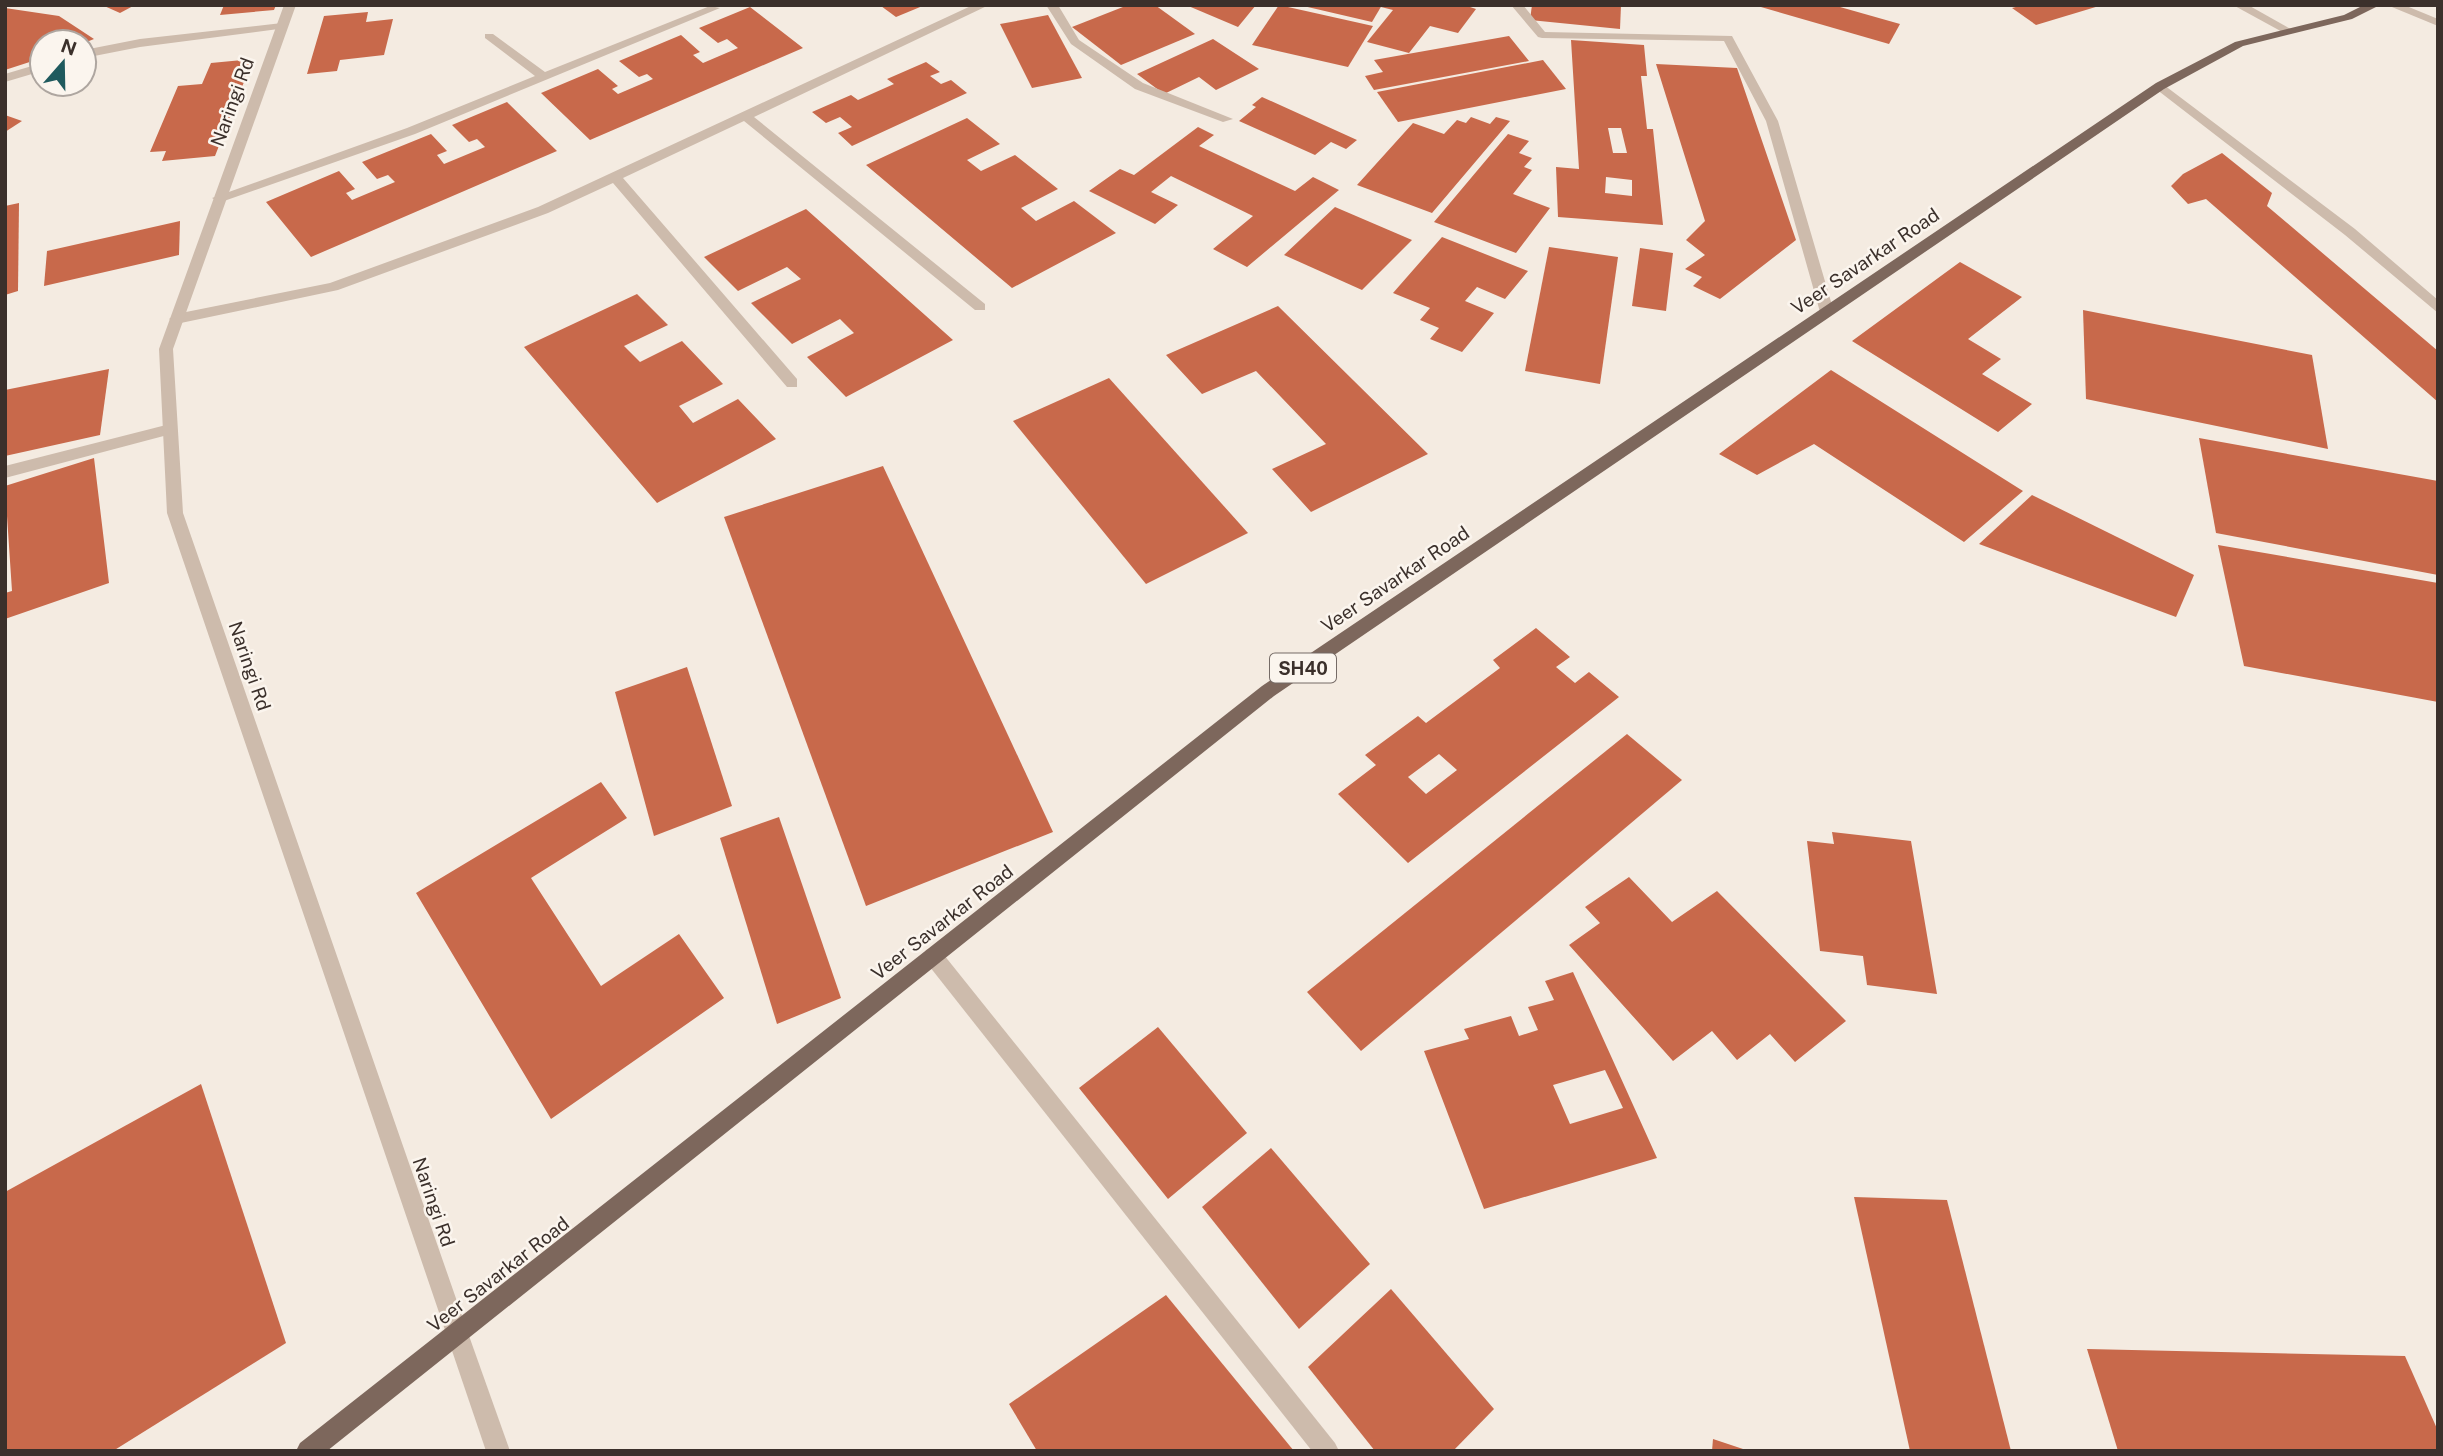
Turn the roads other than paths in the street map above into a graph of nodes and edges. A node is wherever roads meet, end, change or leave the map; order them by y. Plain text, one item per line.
1 (290, 5) edge
2 (983, 5) edge
3 (1052, 5) edge
4 (1517, 5) edge
5 (2239, 5) edge
6 (2374, 5) edge
7 (2393, 5) edge
8 (713, 8) dead end
9 (2438, 23) edge
10 (282, 26) junction
11 (2290, 32) junction
12 (489, 36) dead end
13 (98, 51) edge
14 (28, 71) edge
15 (544, 77) junction
16 (5, 78) edge
17 (2160, 86) junction
18 (744, 115) junction
19 (1227, 119) dead end
20 (614, 176) junction
21 (219, 198) junction
22 (981, 307) dead end
23 (2438, 308) edge
24 (1827, 312) junction
25 (176, 319) junction
26 (792, 383) dead end
27 (170, 429) junction
28 (5, 472) edge
29 (933, 956) junction
30 (457, 1333) junction
31 (308, 1451) edge
32 (498, 1451) edge
33 (1327, 1451) edge

1 - 10 street, Naringi Rd
2 - 18 street
3 - 19 street
4 - 24 street
5 - 11 street
6 - 11 main road, Veer Savarkar Road / SH40
7 - 9 street
8 - 15 street
10 - 13 street
10 - 21 street, Naringi Rd
11 - 17 main road, Veer Savarkar Road / SH40
12 - 15 street
14 - 16 street
15 - 21 street
17 - 23 street
17 - 24 main road, Veer Savarkar Road / SH40
18 - 20 street
18 - 22 street
20 - 25 street
20 - 26 street
21 - 25 street, Naringi Rd
24 - 29 main road, Veer Savarkar Road / SH40
25 - 27 street, Naringi Rd
27 - 28 street
27 - 30 street, Naringi Rd
29 - 30 main road, Veer Savarkar Road / SH40
29 - 33 street
30 - 31 main road, Veer Savarkar Road / SH40
30 - 32 street, Naringi Rd

